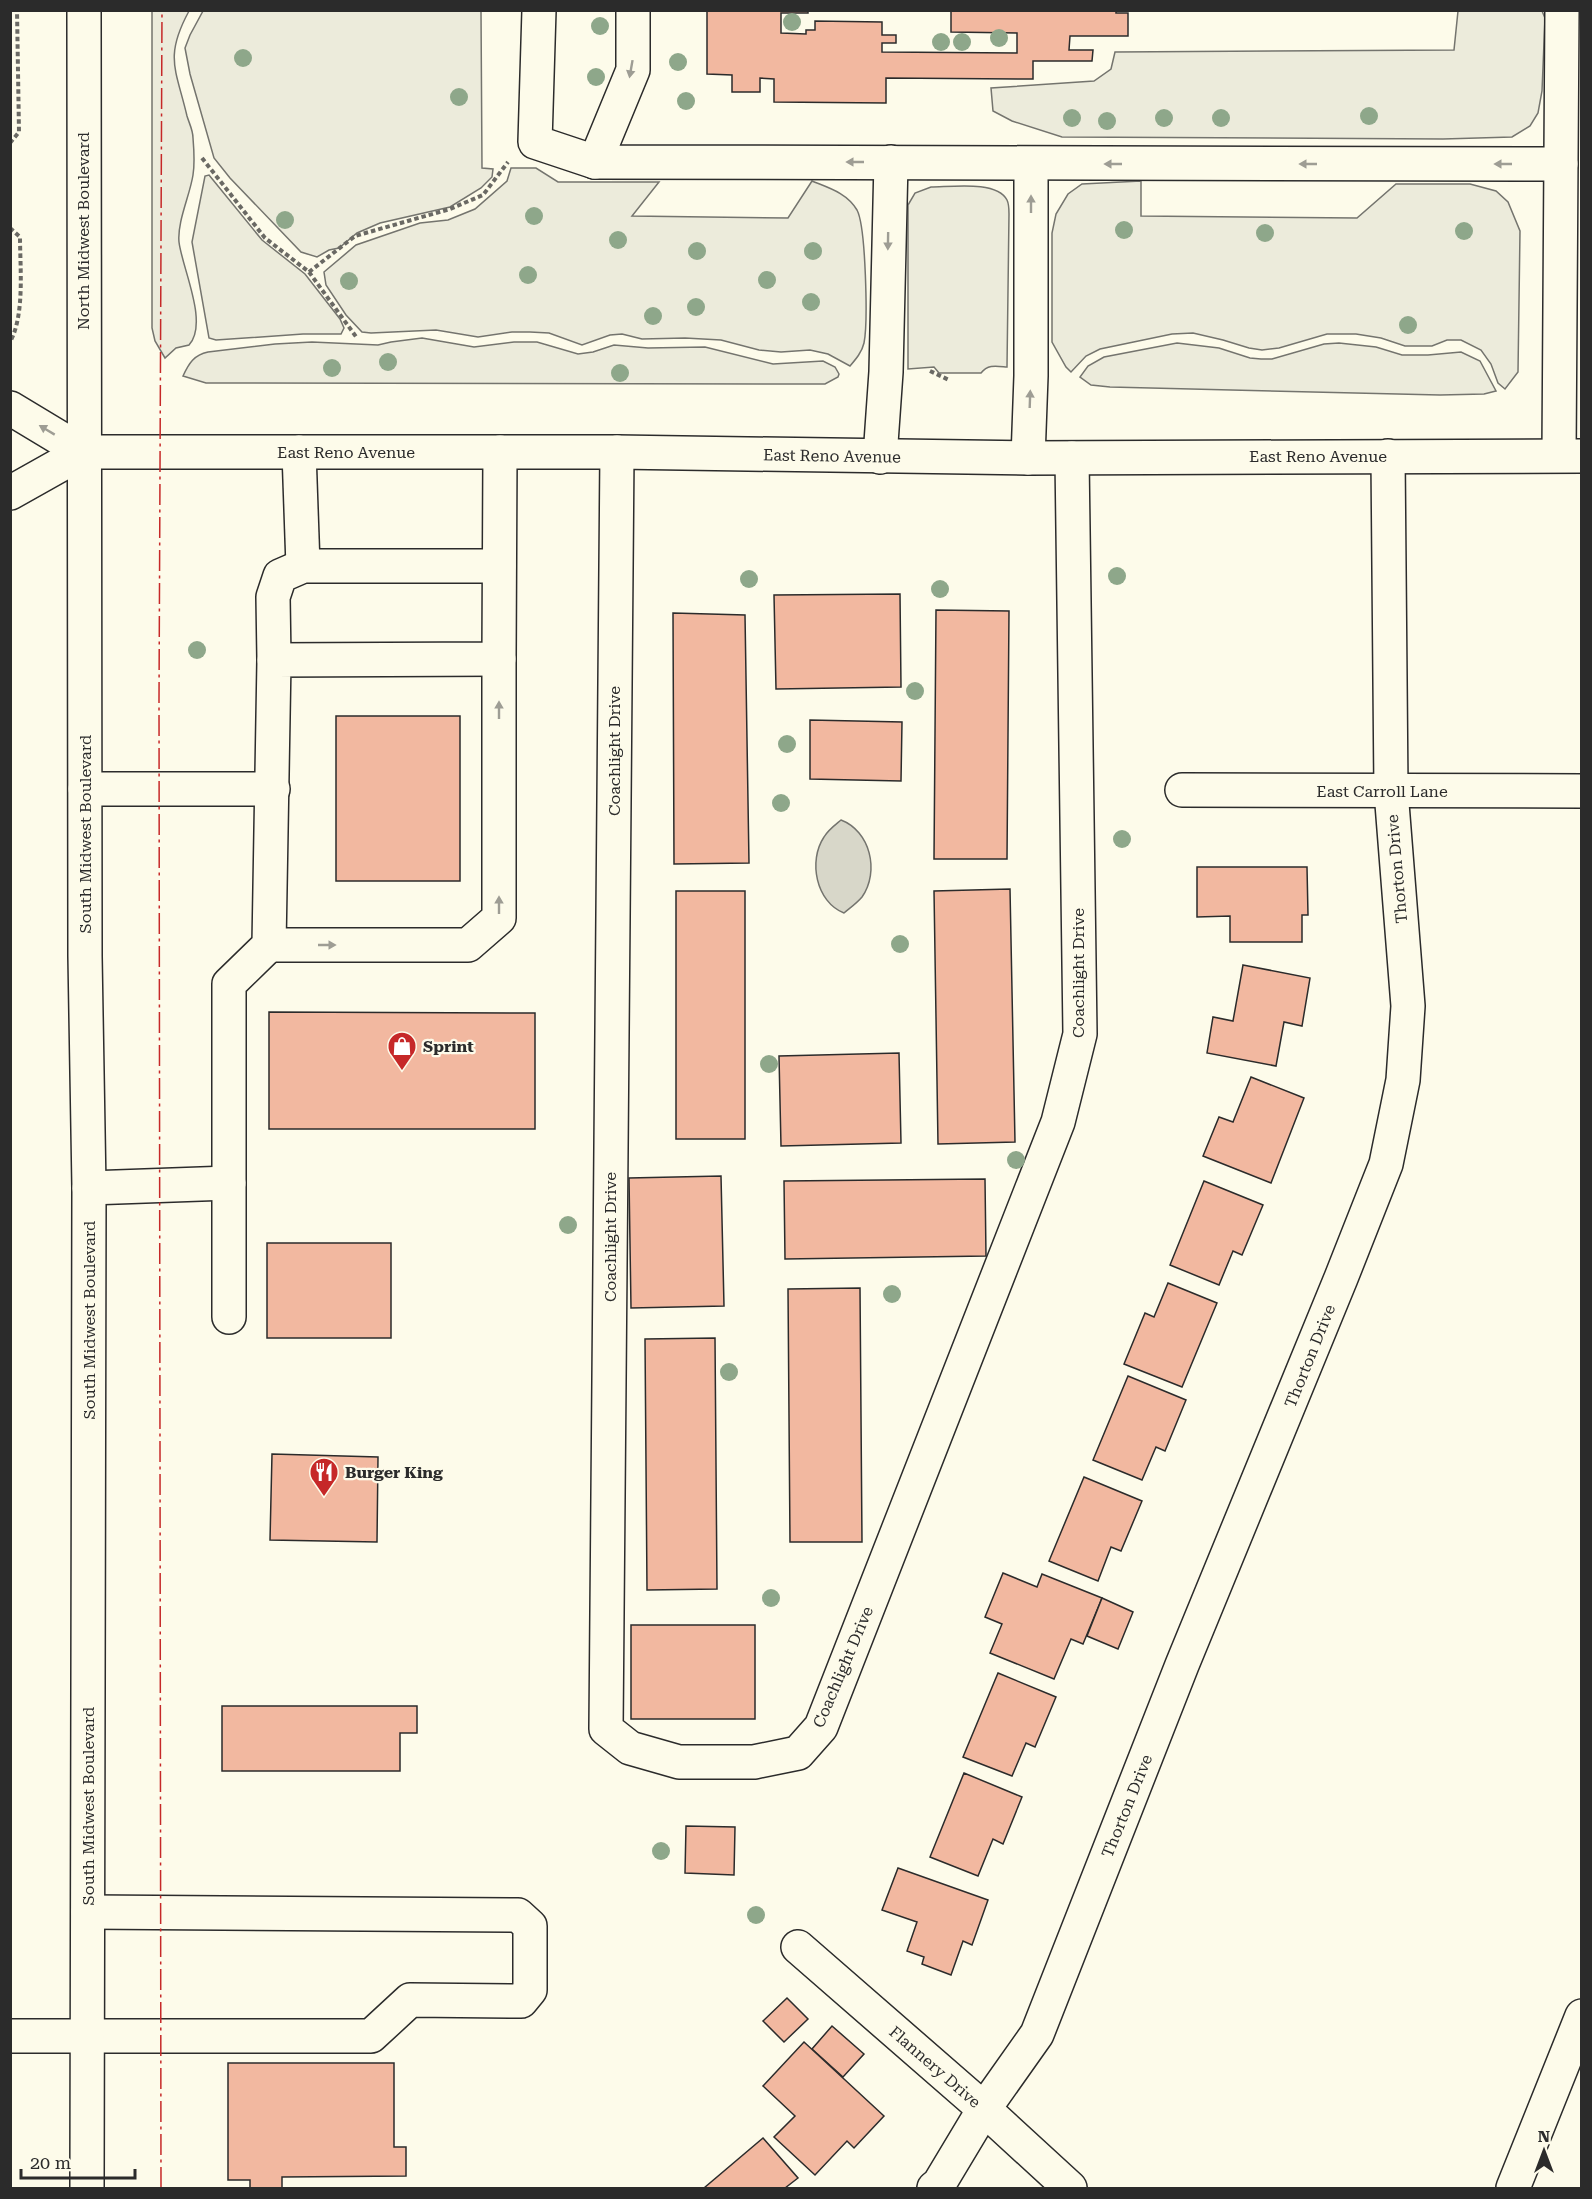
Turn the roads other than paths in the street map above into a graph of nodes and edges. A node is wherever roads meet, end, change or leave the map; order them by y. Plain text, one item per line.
1 (84, 10) edge
2 (539, 10) edge
3 (633, 10) edge
4 (1562, 10) edge
5 (595, 162) junction
6 (891, 162) junction
7 (1030, 164) junction
8 (1561, 164) junction
9 (10, 408) edge
10 (83, 452) junction
11 (299, 452) junction
12 (500, 452) junction
13 (617, 452) junction
14 (1388, 456) junction
15 (1570, 456) edge
16 (880, 457) junction
17 (1028, 458) junction
18 (1072, 458) junction
19 (10, 494) edge
20 (303, 566) junction
21 (499, 566) junction
22 (499, 659) junction
23 (274, 660) junction
24 (85, 789) junction
25 (273, 789) junction
26 (1182, 790) dead end
27 (1391, 791) junction
28 (1581, 791) edge
29 (269, 945) junction
30 (229, 1183) junction
31 (89, 1188) junction
32 (229, 1317) dead end
33 (88, 1912) junction
34 (798, 1947) dead end
35 (1581, 2016) edge
36 (10, 2036) edge
37 (87, 2037) junction
38 (984, 2109) junction
39 (87, 2188) edge
40 (934, 2188) edge
41 (1070, 2188) edge
42 (1513, 2188) edge

1 - 10 street, North Midwest Boulevard
2 - 5 street
3 -> 5 street
4 - 8 street
6 -> 5 street
6 - 7 street
6 -> 16 street
8 -> 7 street
17 -> 7 street
8 - 15 street
10 -> 9 street
10 - 11 street, East Reno Avenue
10 - 19 street, East Reno Avenue
10 - 24 street, South Midwest Boulevard
11 - 12 street, East Reno Avenue
11 - 20 street
12 - 13 street, East Reno Avenue
12 - 21 street
13 - 16 street, East Reno Avenue
13 - 18 street, Coachlight Drive
14 - 15 street, East Reno Avenue
14 - 18 street, East Reno Avenue
14 - 27 street, Thorton Drive
16 - 17 street, East Reno Avenue
17 - 18 street, East Reno Avenue
20 - 21 street
20 - 23 street
21 - 22 street
22 - 23 street
29 -> 22 street
23 - 25 street
24 - 25 street
24 - 31 street, South Midwest Boulevard
25 - 29 street
26 - 27 street, East Carroll Lane
27 - 28 street, East Carroll Lane
27 - 38 street, Thorton Drive
29 - 30 street
30 - 31 street
30 - 32 street
31 - 33 street, South Midwest Boulevard
33 - 37 street, South Midwest Boulevard
33 - 37 street
34 - 38 street, Flannery Drive
35 - 42 street
36 - 37 street
37 - 39 street, South Midwest Boulevard
38 - 40 street, Thorton Drive
38 - 41 street, Flannery Drive

